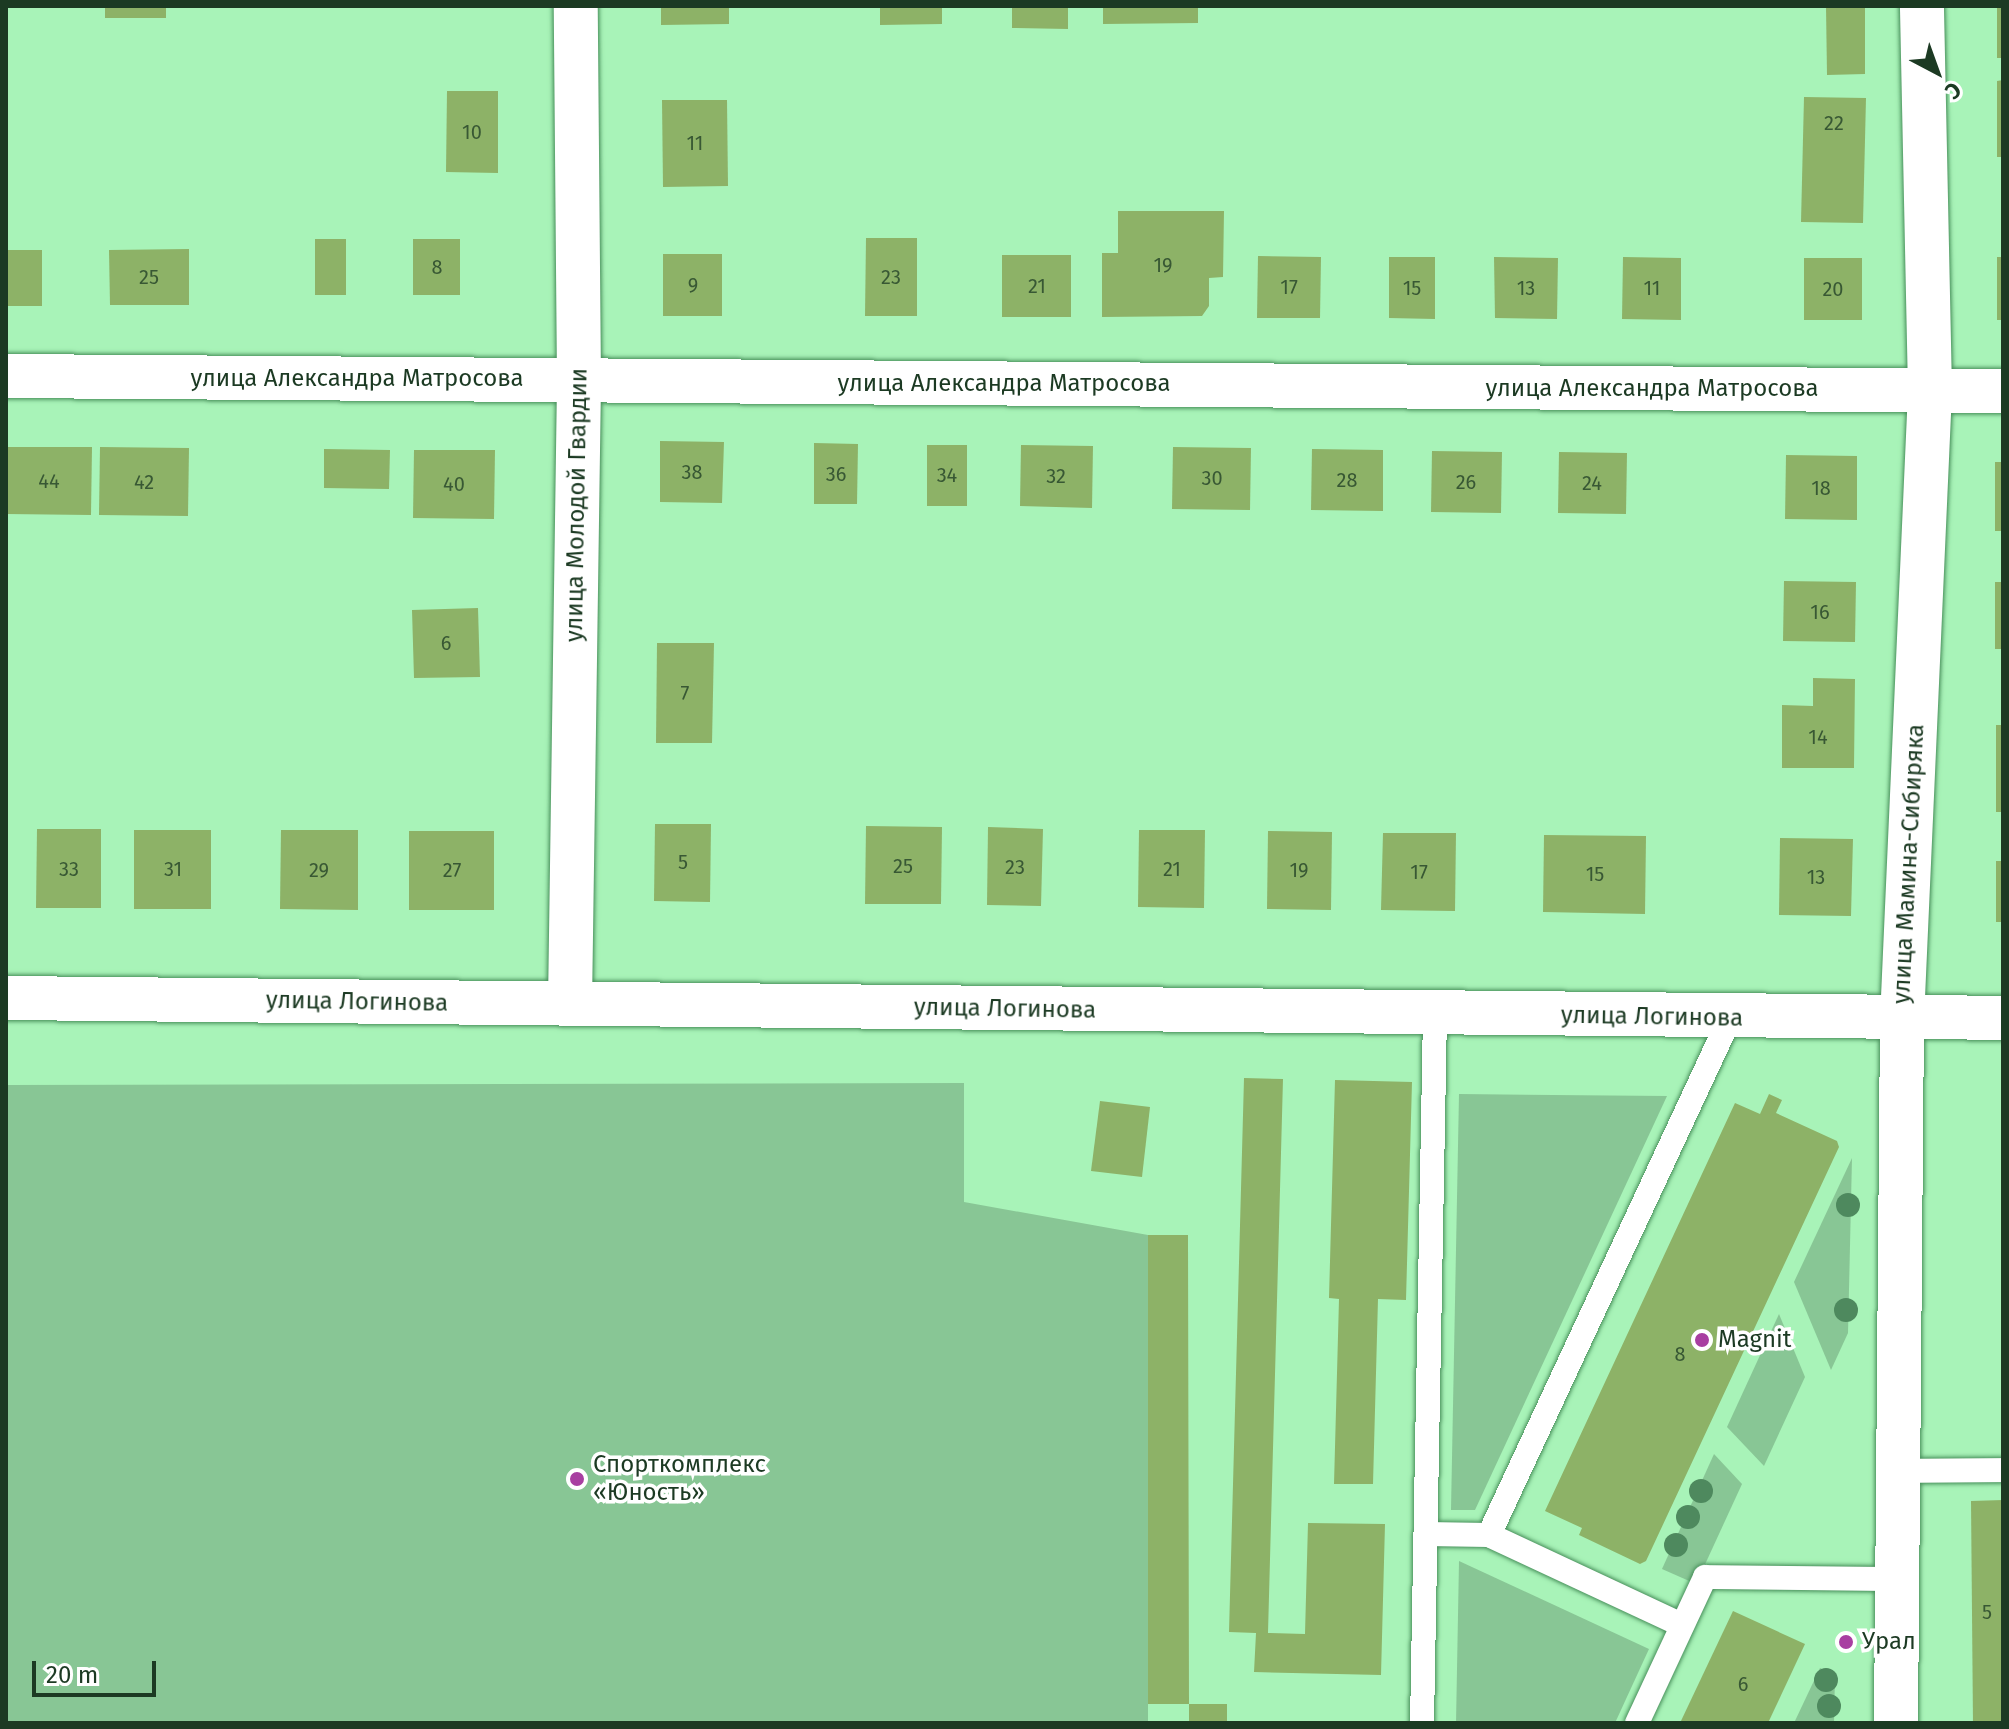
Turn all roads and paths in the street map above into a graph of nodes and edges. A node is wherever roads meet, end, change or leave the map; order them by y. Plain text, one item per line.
1 (576, 6) edge
2 (1922, 6) edge
3 (6, 376) edge
4 (579, 381) junction
5 (1930, 391) junction
6 (2003, 391) edge
7 (6, 998) edge
8 (570, 1004) junction
9 (1435, 1014) junction
10 (1730, 1018) junction
11 (2003, 1018) edge
12 (1902, 1020) junction
13 (2003, 1470) edge
14 (1898, 1471) junction
15 (1426, 1534) junction
16 (1489, 1535) junction
17 (1897, 1579) junction
18 (1682, 1625) junction
19 (1422, 1723) edge
20 (1637, 1723) edge
21 (1896, 1723) edge

1 - 4 street, улица Молодой Гвардии
2 - 5 street, улица Мамина-Сибиряка
3 - 4 street, улица Александра Матросова
4 - 5 street, улица Александра Матросова
4 - 8 street, улица Молодой Гвардии
5 - 6 street, улица Александра Матросова
5 - 12 street, улица Мамина-Сибиряка
7 - 8 street, улица Логинова
8 - 9 street, улица Логинова
9 - 10 street, улица Логинова
9 - 15 lane
10 - 12 street, улица Логинова
10 - 16 lane
11 - 12 street, улица Логинова
12 - 14 street, улица Мамина-Сибиряка
13 - 14 lane
14 - 17 street, улица Мамина-Сибиряка
15 - 16 lane
15 - 19 lane
16 - 18 lane
17 - 18 lane
17 - 21 street, улица Мамина-Сибиряка
18 - 20 lane

